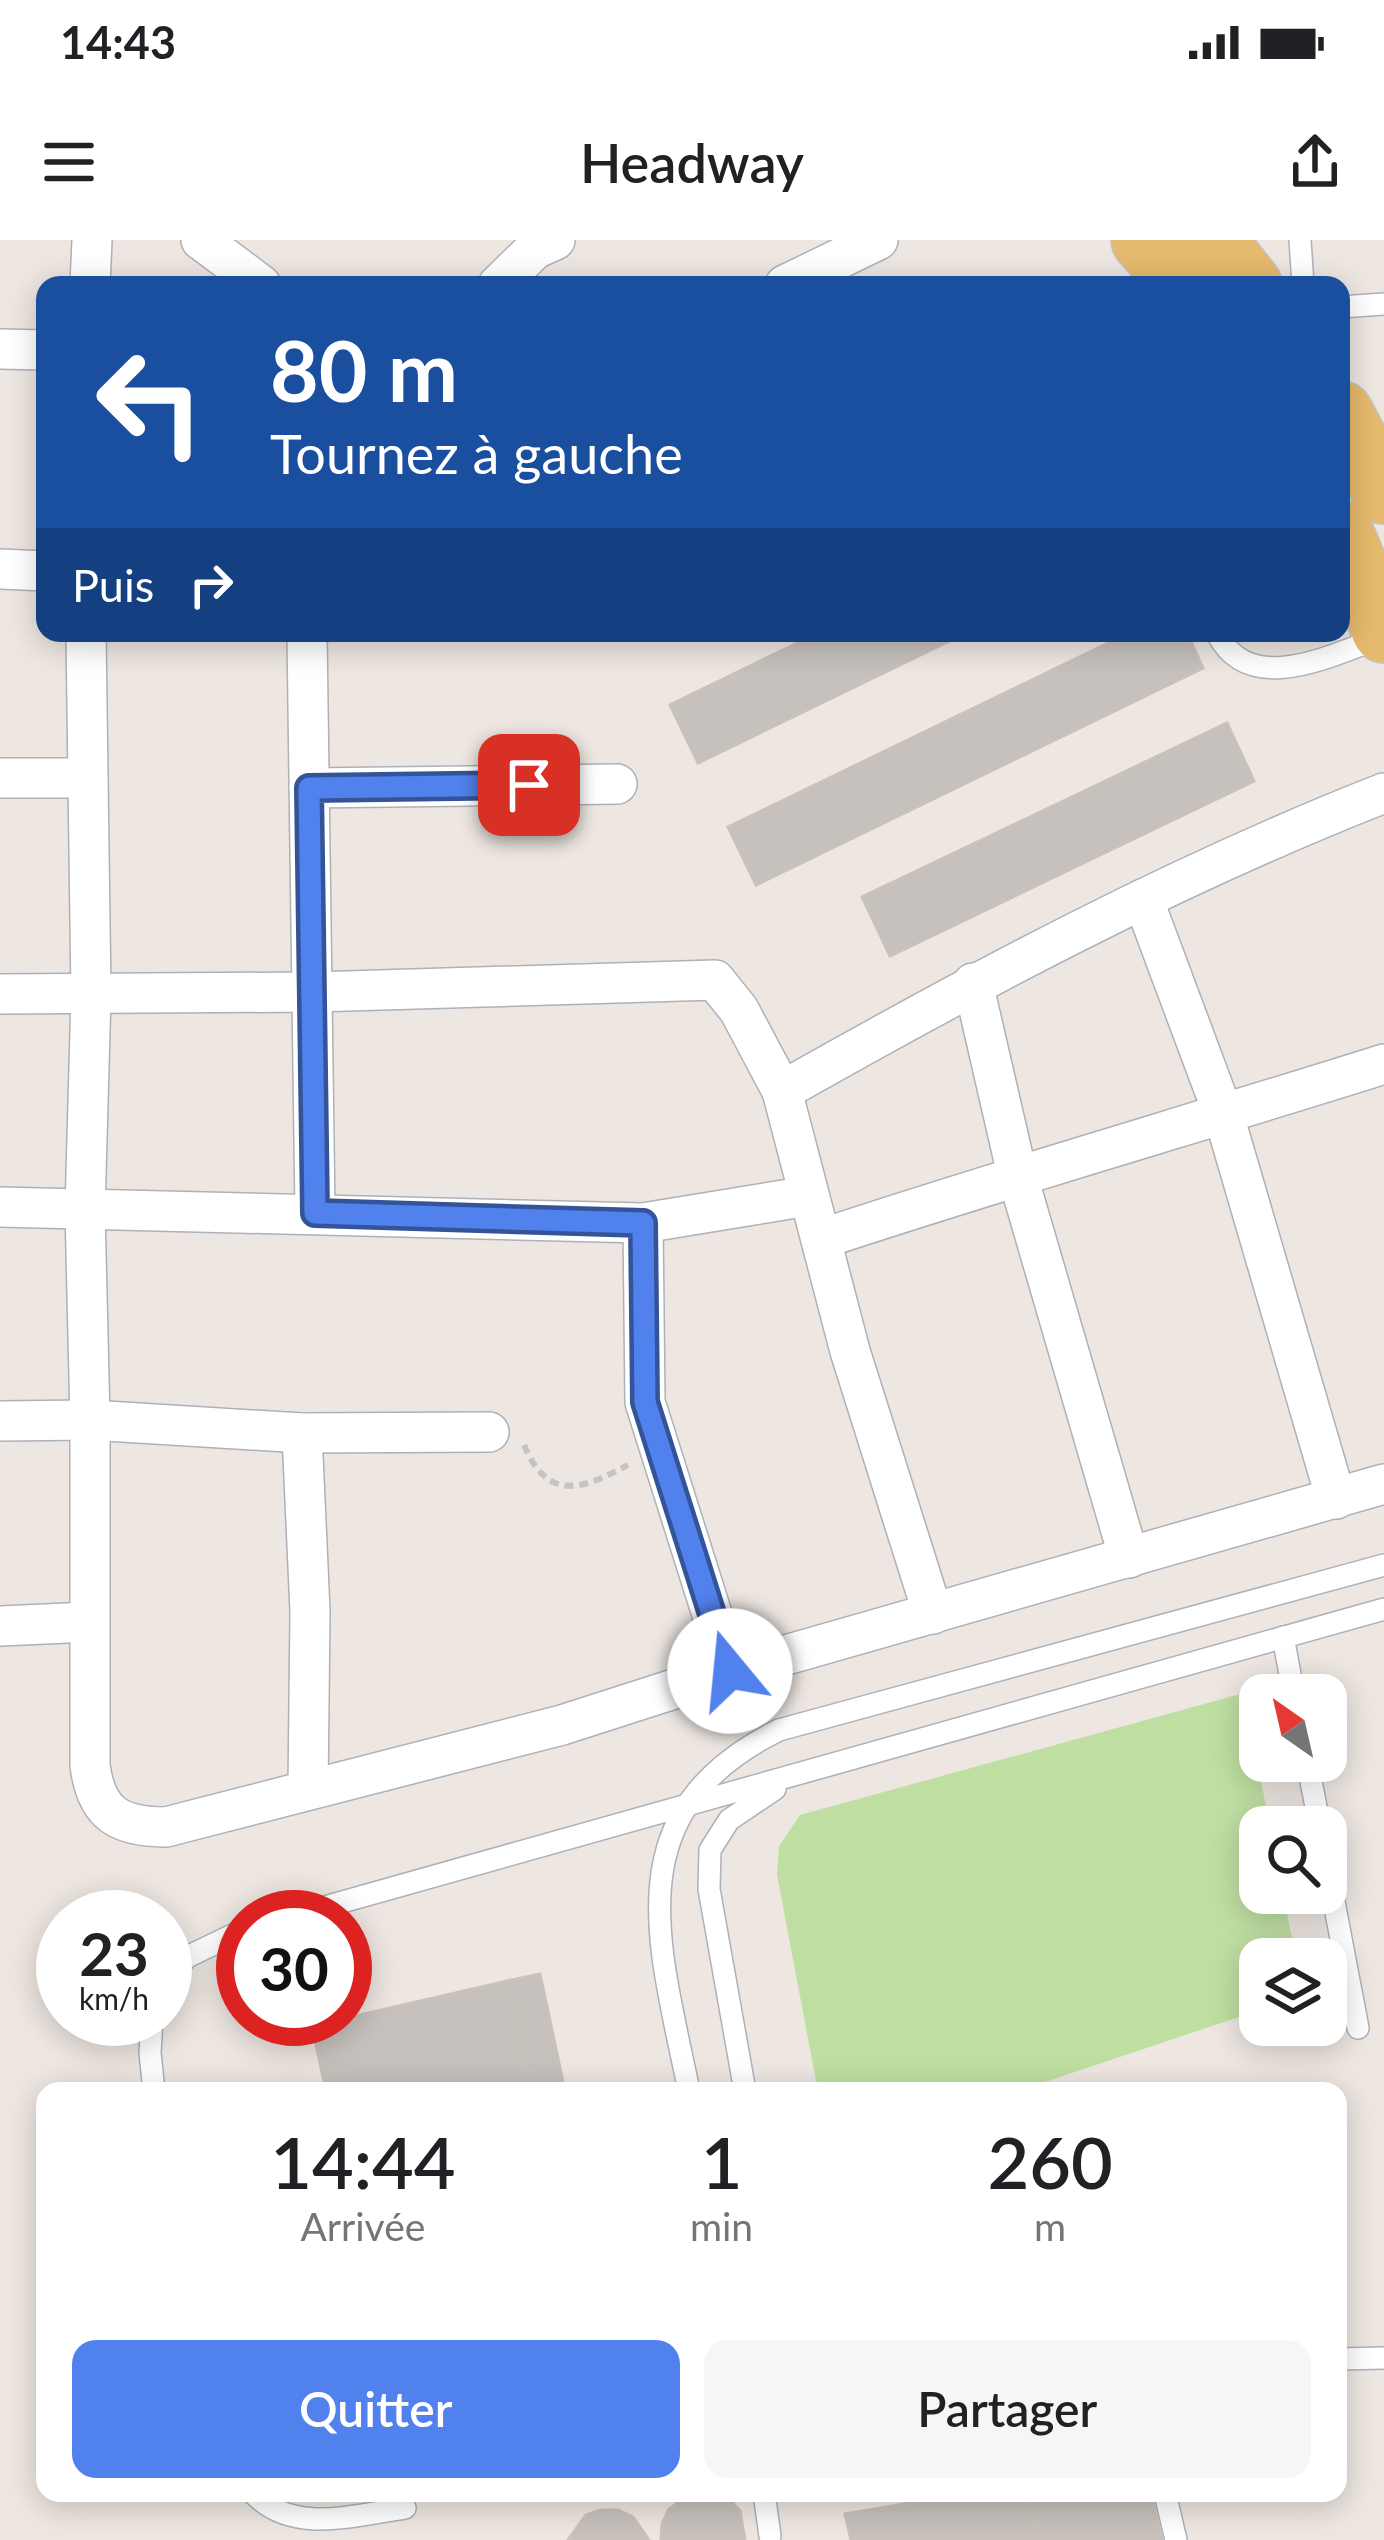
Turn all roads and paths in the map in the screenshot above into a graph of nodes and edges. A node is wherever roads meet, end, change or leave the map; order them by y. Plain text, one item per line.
1 (92, 240) edge
2 (201, 240) edge
3 (878, 240) edge
4 (1143, 240) edge
5 (1214, 240) edge
6 (1300, 240) edge
7 (538, 243) edge
8 (90, 276) edge
9 (249, 276) edge
10 (507, 276) edge
11 (804, 276) edge
12 (1176, 276) edge
13 (1243, 276) edge
14 (1302, 276) edge
15 (1384, 304) edge
16 (1350, 306) edge
17 (0, 349) edge
18 (36, 350) edge
19 (1357, 419) edge
20 (1384, 492) edge
21 (1350, 553) edge
22 (0, 569) edge
23 (36, 571) edge
24 (1384, 634) edge
25 (86, 642) edge
26 (308, 642) edge
27 (1222, 642) edge
28 (0, 778) edge
29 (88, 778) junction
30 (617, 784) dead end
31 (309, 788) junction
32 (1384, 793) edge
33 (1143, 898) junction
34 (974, 983) junction
35 (313, 992) junction
36 (0, 994) edge
37 (92, 995) junction
38 (1384, 1064) edge
39 (782, 1091) junction
40 (1224, 1116) junction
41 (1017, 1174) junction
42 (808, 1196) junction
43 (0, 1207) edge
44 (85, 1210) junction
45 (315, 1213) junction
46 (643, 1223) junction
47 (821, 1239) junction
48 (90, 1420) junction
49 (0, 1421) edge
50 (489, 1432) joint
51 (302, 1433) junction
52 (658, 1449) junction
53 (1384, 1484) edge
54 (1336, 1499) junction
55 (1129, 1558) junction
56 (1384, 1565) edge
57 (1384, 1609) edge
58 (933, 1614) junction
59 (89, 1622) junction
60 (0, 1626) edge
61 (1283, 1637) junction
62 (730, 1671) junction
63 (1290, 1674) edge
64 (801, 1775) junction
65 (308, 1790) junction
66 (682, 1809) junction
67 (372, 1894) edge
68 (1336, 1914) edge
69 (1358, 2028) dead end
70 (150, 2046) edge
71 (153, 2082) edge
72 (687, 2082) edge
73 (743, 2082) edge
74 (1384, 2358) edge
75 (1347, 2359) edge
76 (265, 2502) edge
77 (765, 2502) edge
78 (1167, 2502) edge
79 (405, 2508) dead end
80 (770, 2536) dead end
81 (1176, 2540) edge

1 - 8 street
2 - 9 street
3 - 11 street
4 - 12 main road
5 - 13 main road
6 - 14 lane
7 - 10 street
15 - 16 lane
17 - 18 street
19 - 20 main road
21 - 24 main road
22 - 23 street
24 - 27 lane
25 - 29 street
26 - 31 street
28 - 29 street
29 - 37 street
30 - 31 street
31 - 35 street
32 - 33 street
33 - 34 street
33 - 40 street
34 - 39 street
34 - 41 street
35 - 37 street
35 - 39 street
35 - 45 street
36 - 37 street
37 - 44 street
38 - 40 street
39 - 42 street
40 - 41 street
40 - 54 street
41 - 47 street
41 - 55 street
42 - 46 street
42 - 47 street
43 - 44 street
44 - 45 street
44 - 48 street
45 - 46 street
46 - 52 street
47 - 58 street
48 - 49 street
48 - 51 street
48 - 59 street
50 - 51 street
50 - 52 path
51 - 65 street
52 - 62 street
53 - 54 street
54 - 55 street
55 - 58 street
56 - 66 lane
57 - 61 lane
58 - 62 street
59 - 60 street
59 - 65 street
61 - 63 lane
61 - 64 lane
62 - 65 street
64 - 66 lane
64 - 73 lane
66 - 67 lane
66 - 72 lane
68 - 69 lane
70 - 71 lane
74 - 75 lane
76 - 79 lane
77 - 80 lane
78 - 81 lane

